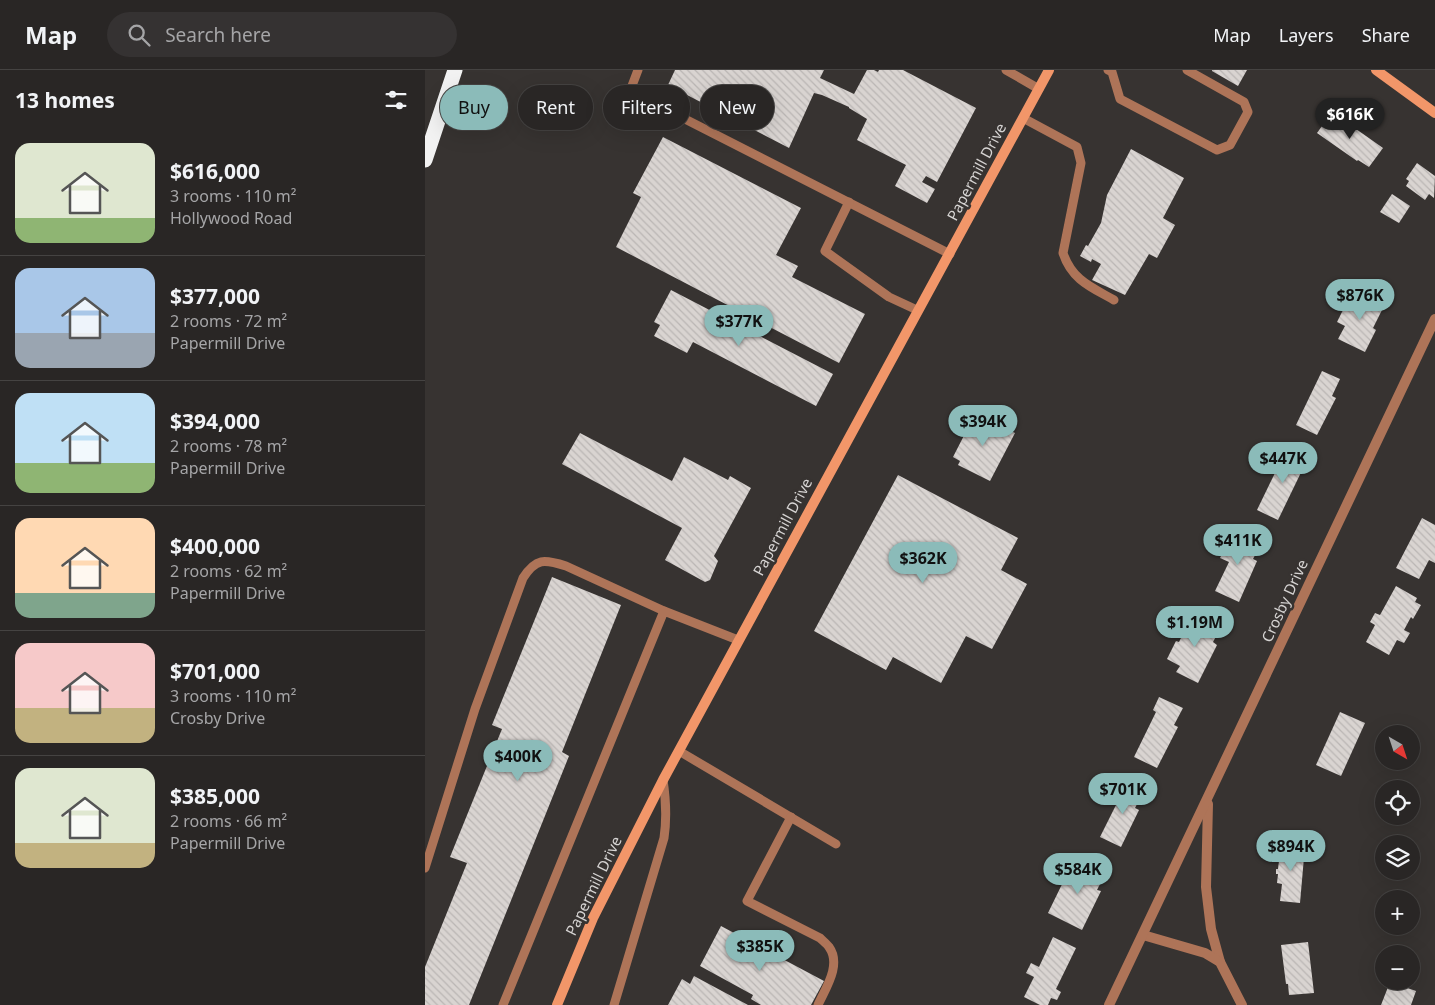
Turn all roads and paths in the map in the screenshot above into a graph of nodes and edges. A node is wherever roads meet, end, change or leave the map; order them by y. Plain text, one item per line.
1 (455, 70) edge
2 (638, 70) edge
3 (1006, 70) edge
4 (1049, 70) edge
5 (1187, 70) edge
6 (1376, 70) edge
7 (1111, 71) edge
8 (1039, 89) junction
9 (1435, 113) edge
10 (1023, 118) junction
11 (425, 160) edge
12 (849, 202) junction
13 (950, 254) junction
14 (1114, 300) dead end
15 (917, 310) junction
16 (1435, 319) edge
17 (664, 611) junction
18 (738, 640) junction
19 (679, 751) junction
20 (663, 780) junction
21 (1208, 797) junction
22 (791, 817) junction
23 (836, 844) dead end
24 (425, 868) edge
25 (1143, 935) junction
26 (1220, 962) junction
27 (503, 1005) edge
28 (557, 1005) edge
29 (614, 1005) edge
30 (818, 1005) edge
31 (1109, 1005) edge
32 (1242, 1005) edge

1 - 11 highway
2 - 12 lane
3 - 8 lane
4 - 8 main road, Papermill Drive
5 - 7 lane
6 - 9 main road
8 - 10 main road, Papermill Drive
10 - 13 main road, Papermill Drive
10 - 14 lane
12 - 13 lane
12 - 15 lane
13 - 15 main road, Papermill Drive
15 - 18 main road, Papermill Drive
16 - 21 street, Crosby Drive
17 - 18 lane
17 - 24 lane
17 - 27 lane
18 - 19 main road, Papermill Drive
19 - 20 main road, Papermill Drive
19 - 22 lane
20 - 28 main road, Papermill Drive
20 - 29 lane
21 - 25 street, Crosby Drive
21 - 26 street
22 - 23 lane
22 - 30 lane
25 - 26 street
25 - 31 street, Crosby Drive
26 - 32 street

